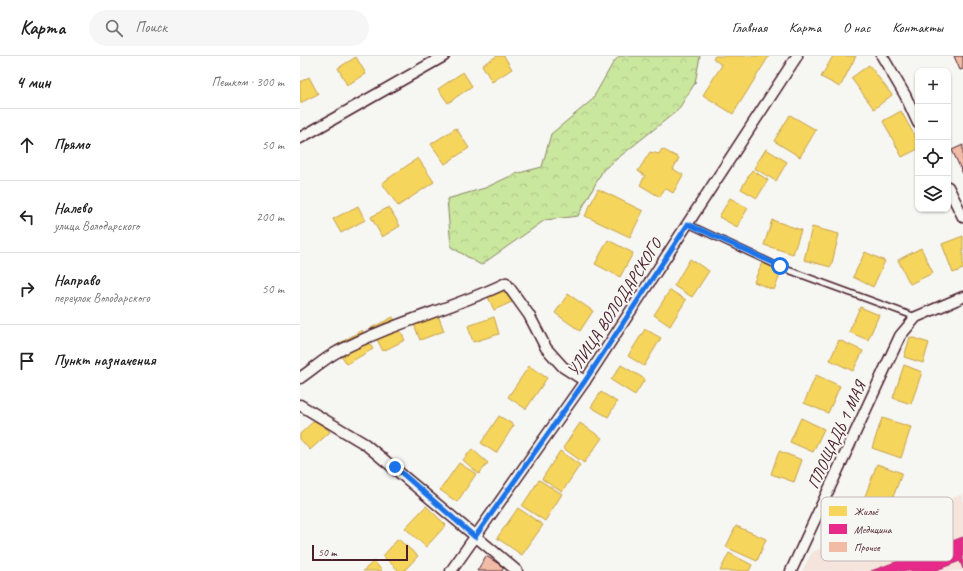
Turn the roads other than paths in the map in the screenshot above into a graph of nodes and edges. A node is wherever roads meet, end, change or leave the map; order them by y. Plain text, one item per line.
1 (444, 56) edge
2 (807, 56) edge
3 (882, 56) edge
4 (795, 59) edge
5 (915, 117) edge
6 (300, 138) edge
7 (951, 193) edge
8 (963, 217) edge
9 (688, 224) junction
10 (963, 297) edge
11 (916, 317) junction
12 (300, 378) edge
13 (585, 381) junction
14 (300, 404) edge
15 (825, 497) edge
16 (821, 506) edge
17 (475, 537) junction
18 (451, 571) edge
19 (516, 571) edge
20 (791, 571) edge

1 - 6 street
2 - 4 street
3 - 5 street
4 - 9 street, УЛИЦА ВОЛОДАРСКОГО
7 - 8 street
9 - 11 lane
9 - 13 street, УЛИЦА ВОЛОДАРСКОГО
10 - 11 street
11 - 15 street, ПЛОЩАДЬ 1 МАЯ
12 - 13 street
13 - 17 street, УЛИЦА ВОЛОДАРСКОГО
14 - 17 street
16 - 20 street, ПЛОЩАДЬ 1 МАЯ
17 - 18 street, УЛИЦА ВОЛОДАРСКОГО
17 - 19 street

